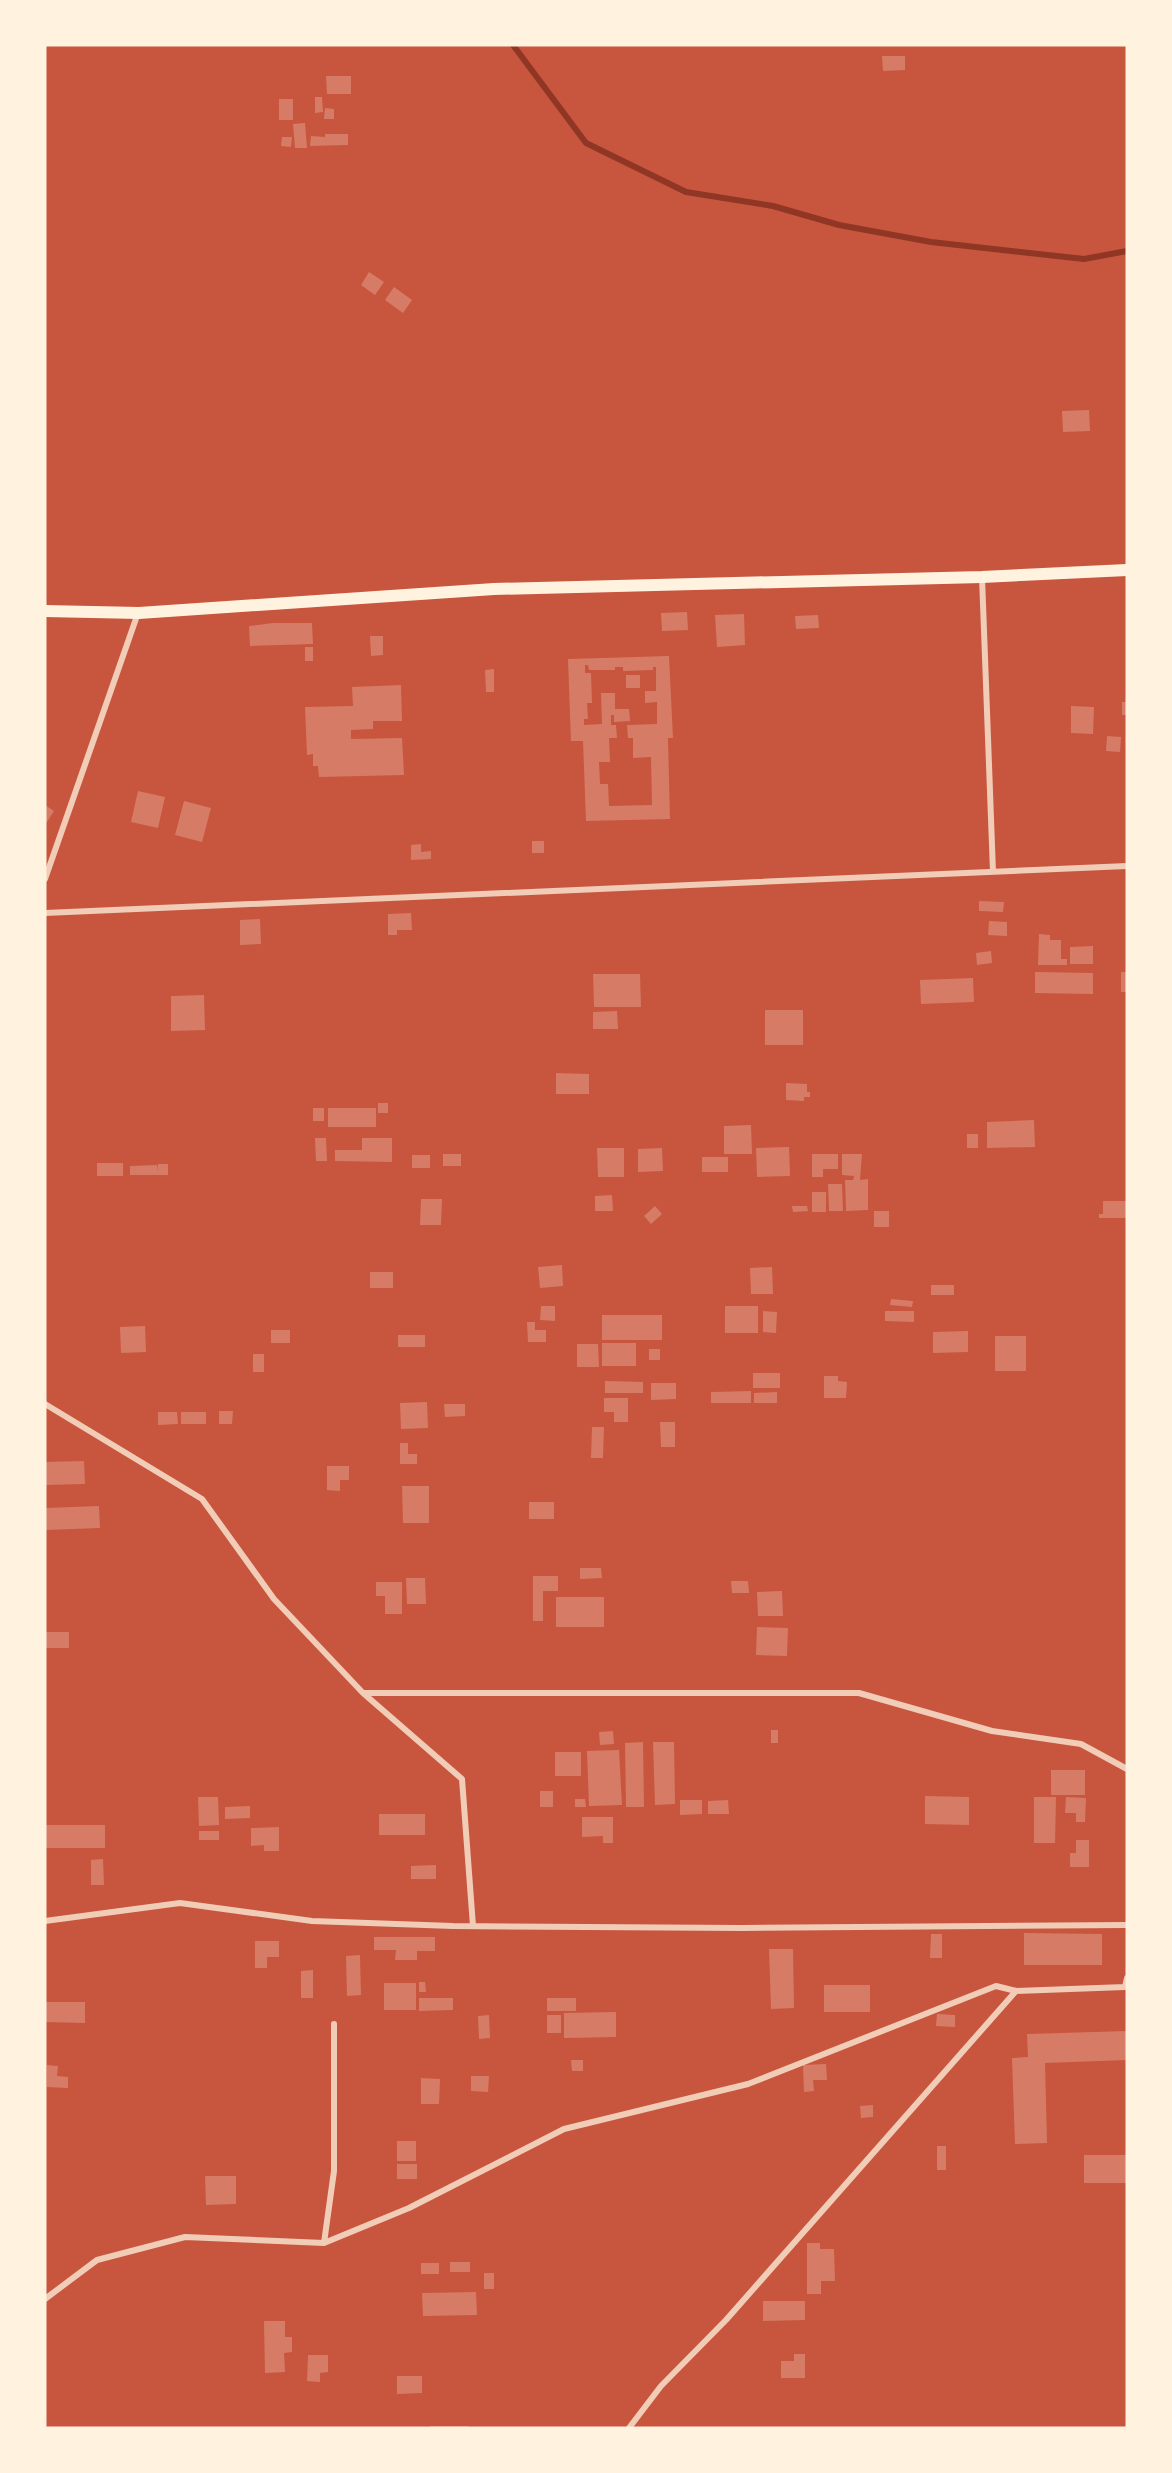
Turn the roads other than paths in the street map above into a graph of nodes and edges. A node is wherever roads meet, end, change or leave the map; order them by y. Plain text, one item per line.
1 (1127, 570) edge
2 (982, 577) junction
3 (45, 611) edge
4 (139, 613) junction
5 (1127, 866) edge
6 (993, 872) junction
7 (45, 879) edge
8 (45, 913) edge
9 (45, 1404) edge
10 (363, 1693) junction
11 (1127, 1769) edge
12 (45, 1921) edge
13 (1127, 1925) edge
14 (473, 1926) junction
15 (1127, 1978) edge
16 (1016, 1991) junction
17 (334, 2024) dead end
18 (324, 2243) junction
19 (45, 2299) edge
20 (629, 2428) edge

1 - 2 main road
2 - 4 main road
2 - 6 street
3 - 4 main road
4 - 7 street
5 - 6 street
6 - 8 street
9 - 10 street
10 - 11 street
10 - 14 street
12 - 14 street
13 - 14 street
15 - 16 street
16 - 18 street
16 - 20 street
17 - 18 street
18 - 19 street

